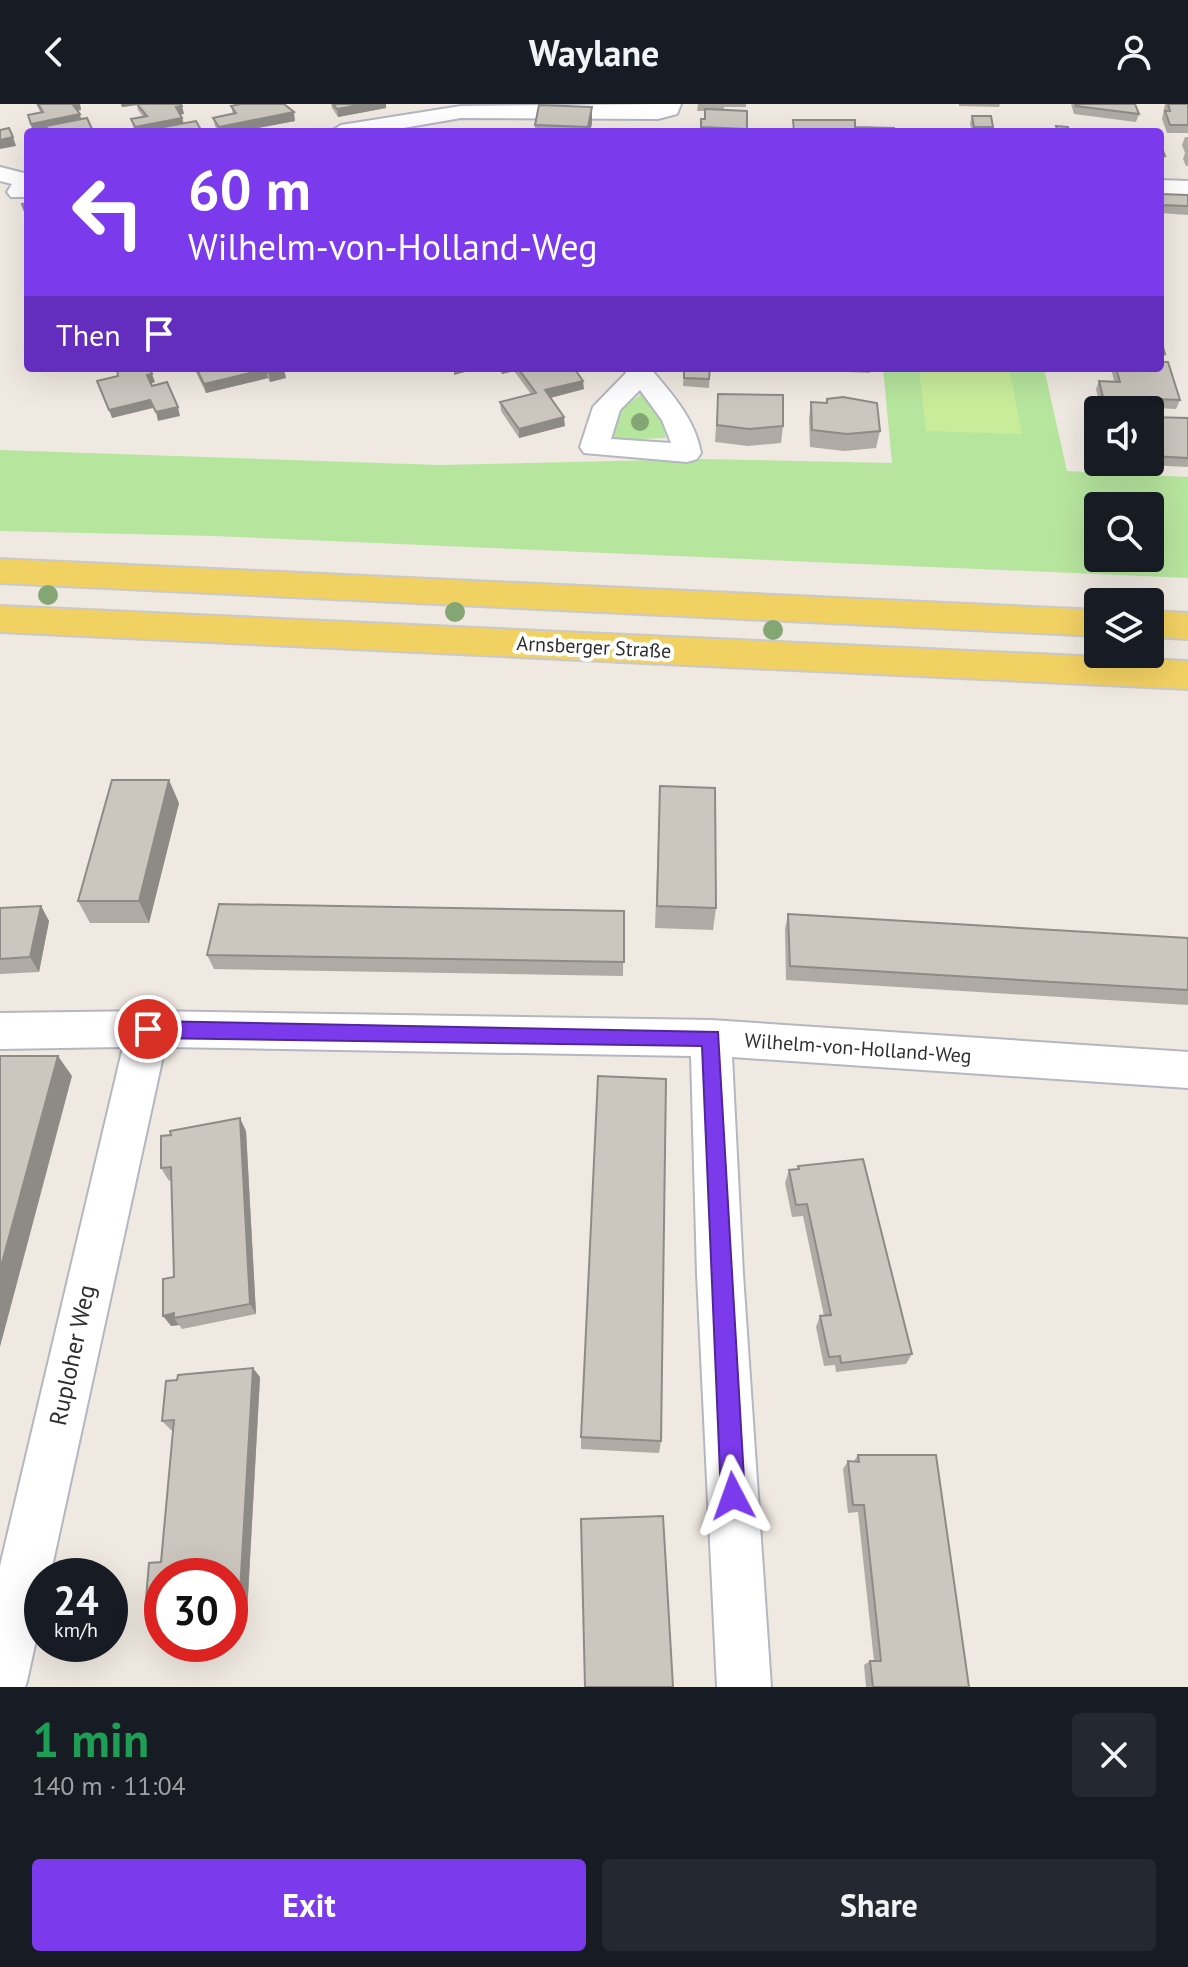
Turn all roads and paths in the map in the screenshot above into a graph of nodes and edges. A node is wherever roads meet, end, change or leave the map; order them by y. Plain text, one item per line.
1 (670, 104) edge
2 (616, 109) edge
3 (427, 117) edge
4 (364, 128) edge
5 (0, 174) edge
6 (1164, 187) edge
7 (1188, 188) edge
8 (16, 194) edge
9 (0, 571) edge
10 (0, 619) edge
11 (1084, 622) edge
12 (1164, 625) edge
13 (1188, 626) edge
14 (1188, 675) edge
15 (148, 1029) junction
16 (0, 1031) edge
17 (711, 1038) junction
18 (1188, 1070) edge
19 (0, 1681) edge
20 (744, 1687) edge

1 - 2 street
2 - 3 street
3 - 4 street
5 - 8 street
6 - 7 street
9 - 11 main road
10 - 14 main road, Arnsberger Straße
12 - 13 main road
15 - 16 street, Wilhelm-von-Holland-Weg
15 - 17 street, Wilhelm-von-Holland-Weg
15 - 19 street, Ruploher Weg
17 - 18 street, Wilhelm-von-Holland-Weg
17 - 20 street

